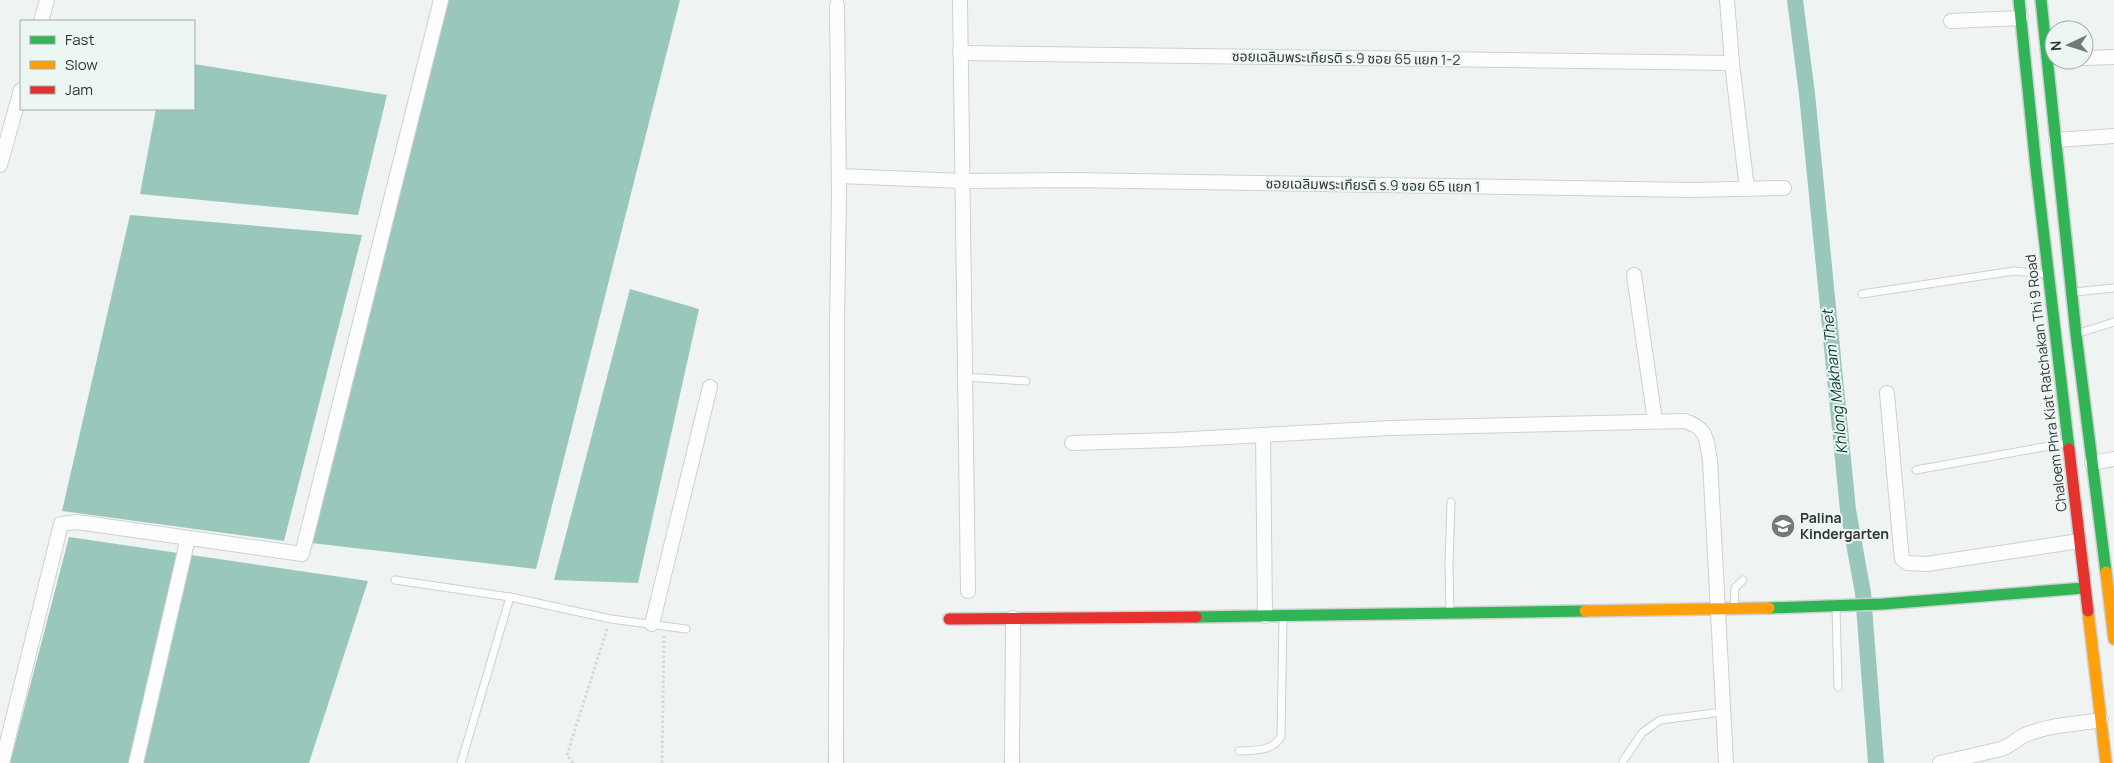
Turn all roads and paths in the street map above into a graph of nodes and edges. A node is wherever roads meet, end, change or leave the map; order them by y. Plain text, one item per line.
1 (47, 0) edge
2 (441, 0) edge
3 (960, 0) edge
4 (1727, 0) edge
5 (2019, 0) edge
6 (2041, 0) edge
7 (837, 6) dead end
8 (2021, 18) junction
9 (41, 20) edge
10 (2044, 20) edge
11 (1951, 21) dead end
12 (960, 53) junction
13 (2114, 57) edge
14 (2094, 58) edge
15 (1732, 63) junction
16 (2052, 70) edge
17 (20, 94) edge
18 (2114, 136) edge
19 (2056, 140) junction
20 (0, 165) edge
21 (839, 176) junction
22 (962, 181) junction
23 (1784, 188) dead end
24 (1748, 189) junction
25 (2049, 274) junction
26 (1634, 275) dead end
27 (2114, 288) edge
28 (2071, 292) junction
29 (1862, 294) dead end
30 (2114, 322) edge
31 (2076, 334) junction
32 (965, 377) junction
33 (1026, 381) dead end
34 (710, 387) dead end
35 (1887, 393) dead end
36 (1655, 421) junction
37 (1263, 435) junction
38 (1072, 443) dead end
39 (2068, 443) junction
40 (2114, 459) edge
41 (2092, 463) junction
42 (1916, 470) dead end
43 (1451, 502) dead end
44 (188, 538) junction
45 (2079, 541) junction
46 (395, 580) dead end
47 (1743, 580) dead end
48 (2084, 588) junction
49 (968, 590) dead end
50 (510, 597) junction
51 (1836, 604) junction
52 (1716, 608) junction
53 (1734, 608) junction
54 (1450, 613) junction
55 (1265, 616) junction
56 (1283, 616) junction
57 (949, 618) dead end
58 (1013, 618) junction
59 (611, 619) junction
60 (658, 625) junction
61 (686, 629) dead end
62 (2114, 639) edge
63 (1838, 687) dead end
64 (1722, 712) junction
65 (2101, 720) junction
66 (1239, 751) dead end
67 (1624, 761) dead end
68 (2, 763) edge
69 (136, 763) edge
70 (461, 763) edge
71 (573, 763) edge
72 (662, 763) edge
73 (836, 763) edge
74 (1012, 763) edge
75 (1726, 763) edge
76 (1940, 763) edge
77 (2106, 763) edge

1 - 9 street
2 - 44 street
3 - 12 street
4 - 15 street
5 - 8 main road, Chaloem Phra Kiat Ratchakan Thi 9 Road
6 - 10 main road
7 - 21 street
8 - 11 street
8 - 25 main road, Chaloem Phra Kiat Ratchakan Thi 9 Road
12 - 15 street, ซอยเฉลิมพระเกียรติ ร.9 ซอย 65 แยก 1-2
12 - 22 street
13 - 14 street
15 - 24 street
16 - 19 main road
17 - 20 street
18 - 19 street
19 - 28 main road
21 - 22 street, ซอยเฉลิมพระเกียรติ ร.9 ซอย 65 แยก 1
21 - 73 street
22 - 24 street, ซอยเฉลิมพระเกียรติ ร.9 ซอย 65 แยก 1
22 - 32 street
23 - 24 street, ซอยเฉลิมพระเกียรติ ร.9 ซอย 65 แยก 1
25 - 29 lane
25 - 39 main road, Chaloem Phra Kiat Ratchakan Thi 9 Road
26 - 36 street
27 - 28 lane
28 - 31 main road
30 - 31 lane
31 - 41 main road
32 - 33 lane
32 - 49 street
34 - 60 street
35 - 45 street
36 - 37 street
36 - 52 street
37 - 38 street
37 - 55 street
39 - 42 lane
39 - 45 main road, Chaloem Phra Kiat Ratchakan Thi 9 Road
40 - 41 street
41 - 62 main road
43 - 54 lane
44 - 68 street
44 - 69 street
45 - 48 main road, Chaloem Phra Kiat Ratchakan Thi 9 Road
46 - 50 lane
47 - 53 lane
48 - 51 main road
48 - 65 main road, Chaloem Phra Kiat Ratchakan Thi 9 Road
50 - 59 lane
50 - 70 lane
51 - 53 main road
51 - 63 lane
52 - 53 main road
52 - 54 main road
52 - 64 street
54 - 56 main road
55 - 56 main road
55 - 58 main road
56 - 66 lane
57 - 58 main road
58 - 74 street
59 - 60 lane
59 - 71 path
60 - 61 lane
60 - 72 path
64 - 67 lane
64 - 75 street
65 - 76 street
65 - 77 main road, Chaloem Phra Kiat Ratchakan Thi 9 Road

